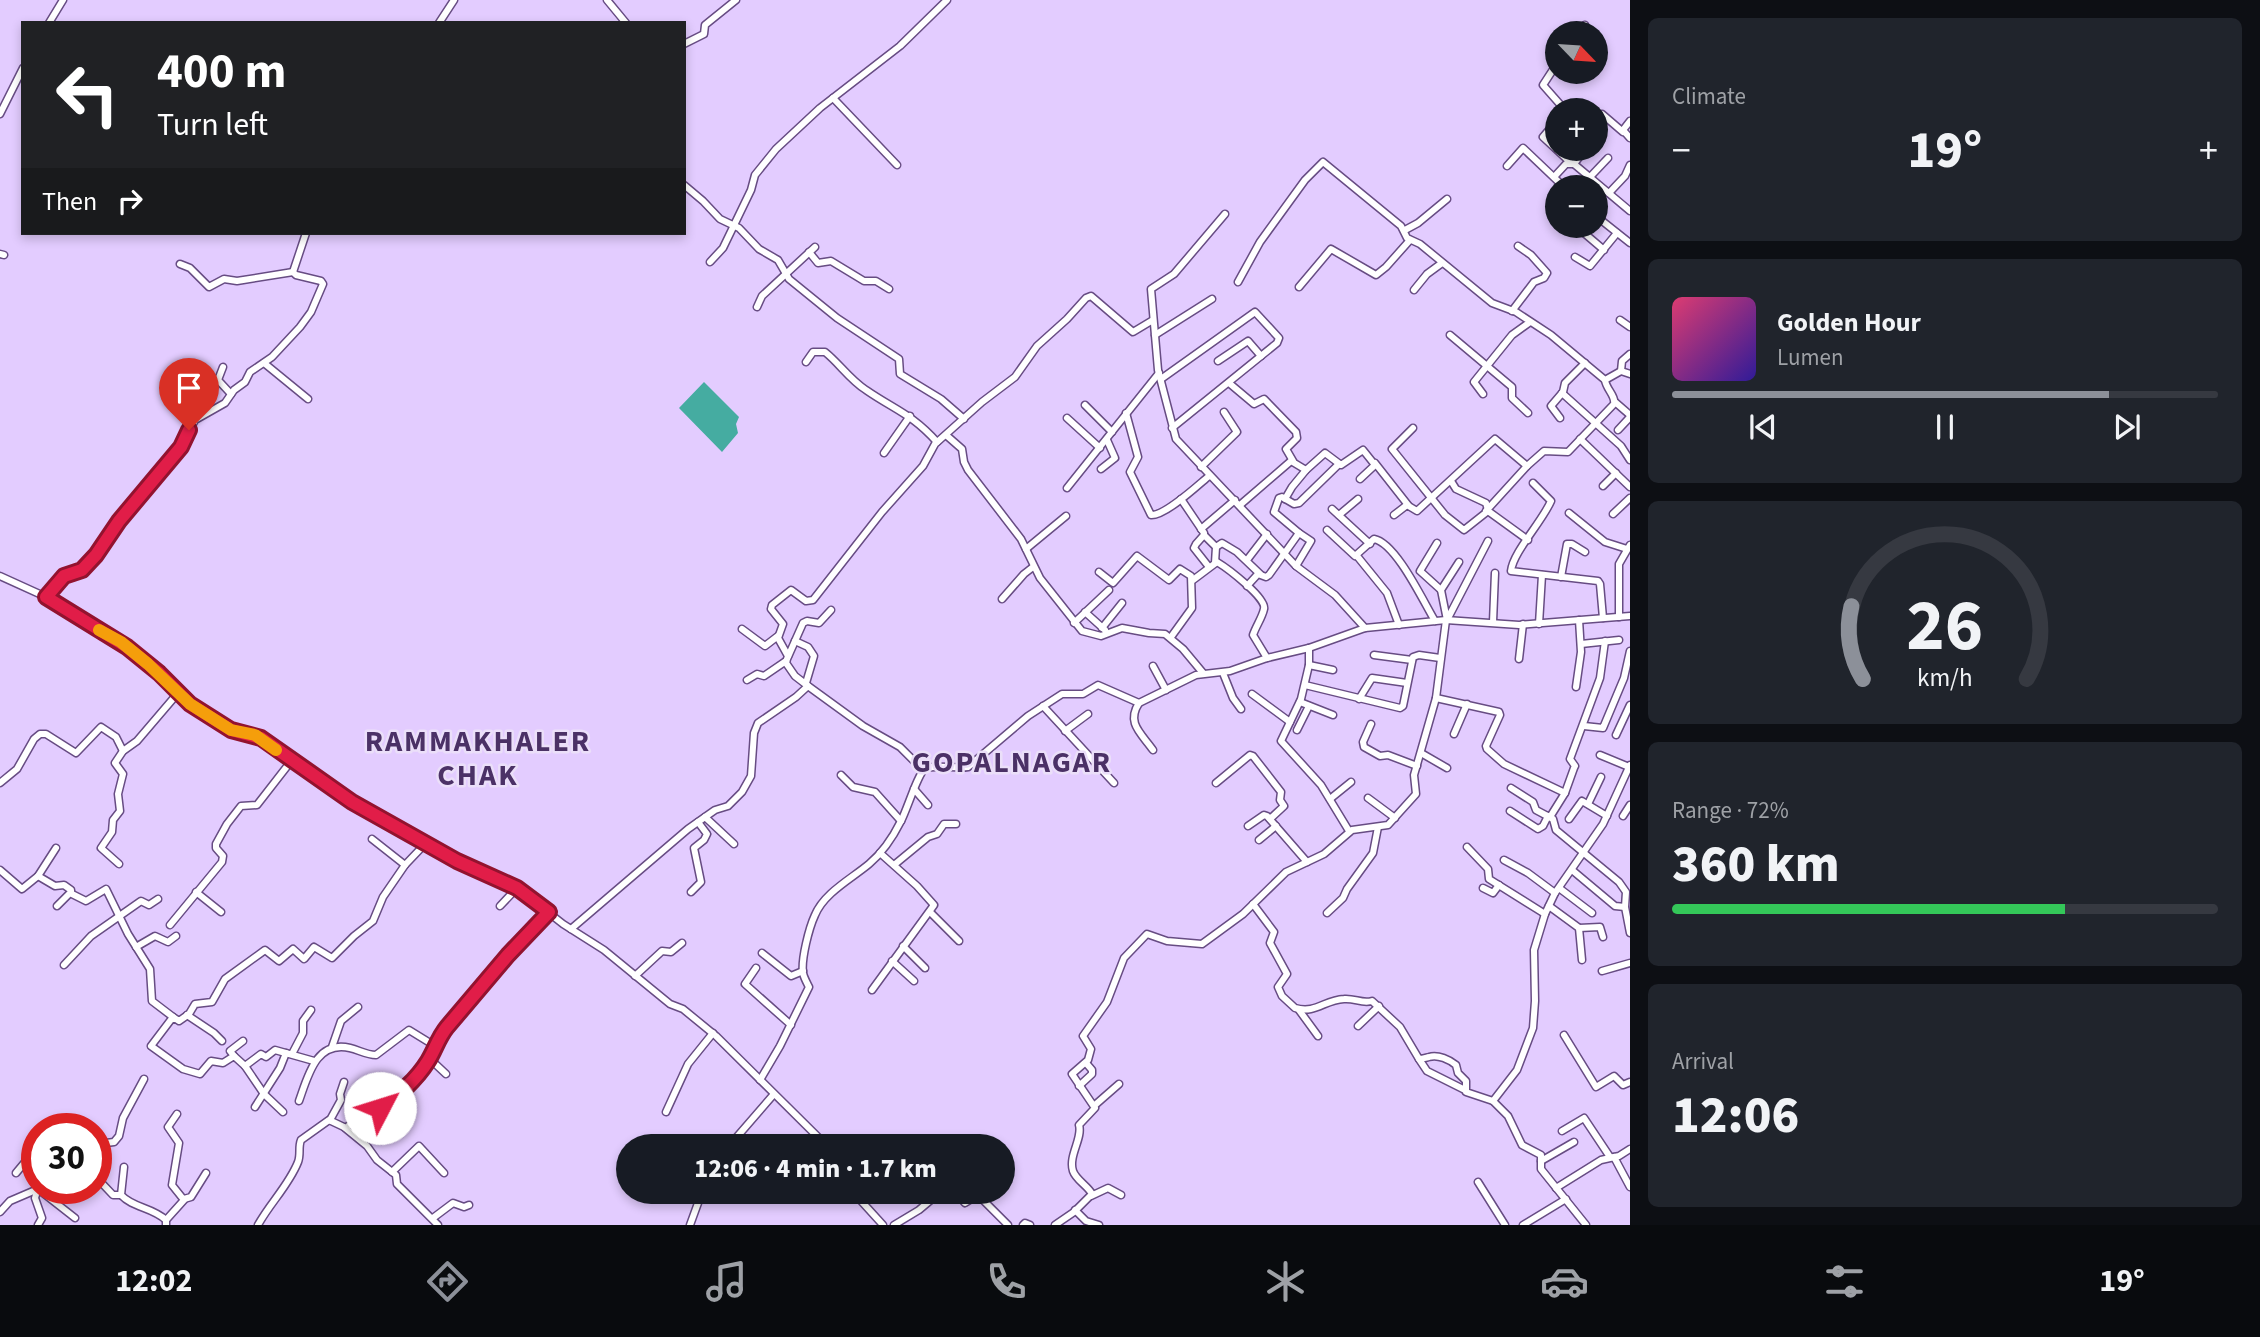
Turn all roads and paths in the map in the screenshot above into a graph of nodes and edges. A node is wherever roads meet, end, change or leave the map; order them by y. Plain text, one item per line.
1 (63, 0) edge
2 (454, 0) edge
3 (607, 0) edge
4 (736, 0) edge
5 (947, 0) edge
6 (50, 21) edge
7 (440, 21) edge
8 (624, 21) edge
9 (686, 43) edge
10 (21, 72) edge
11 (1545, 79) edge
12 (833, 98) junction
13 (1554, 98) edge
14 (0, 114) edge
15 (1608, 119) edge
16 (1630, 121) edge
17 (1623, 132) junction
18 (1630, 138) edge
19 (1605, 161) edge
20 (1572, 163) joint
21 (897, 165) dead end
22 (1630, 165) edge
23 (1507, 166) dead end
24 (1552, 175) edge
25 (1556, 175) edge
26 (1587, 175) edge
27 (1592, 175) edge
28 (1628, 175) edge
29 (686, 187) edge
30 (1609, 193) joint
31 (1447, 198) dead end
32 (1630, 211) edge
33 (1225, 214) dead end
34 (734, 225) junction
35 (1608, 225) edge
36 (1405, 230) junction
37 (1618, 233) junction
38 (305, 235) edge
39 (1593, 238) edge
40 (1409, 240) junction
41 (1630, 243) edge
42 (1518, 246) dead end
43 (1604, 250) junction
44 (1575, 257) dead end
45 (709, 262) dead end
46 (1442, 263) junction
47 (180, 264) dead end
48 (293, 272) junction
49 (785, 273) junction
50 (1238, 282) dead end
51 (1299, 287) dead end
52 (889, 289) dead end
53 (1413, 290) dead end
54 (1212, 299) dead end
55 (757, 307) dead end
56 (1512, 311) junction
57 (1153, 320) junction
58 (1620, 320) dead end
59 (1530, 322) junction
60 (1630, 327) edge
61 (1155, 335) junction
62 (1450, 335) dead end
63 (1630, 354) edge
64 (1261, 356) junction
65 (1218, 361) dead end
66 (806, 362) dead end
67 (264, 363) junction
68 (1586, 363) junction
69 (1487, 365) junction
70 (223, 367) dead end
71 (1621, 371) junction
72 (1630, 374) edge
73 (1160, 376) junction
74 (1605, 380) junction
75 (1229, 383) junction
76 (1562, 393) junction
77 (230, 394) junction
78 (1483, 394) dead end
79 (308, 398) dead end
80 (1615, 402) junction
81 (1084, 404) dead end
82 (1126, 412) junction
83 (1224, 412) dead end
84 (1528, 413) dead end
85 (910, 416) junction
86 (1630, 416) edge
87 (1067, 418) dead end
88 (1560, 418) dead end
89 (964, 419) junction
90 (1596, 424) junction
91 (1172, 428) junction
92 (1413, 428) dead end
93 (1618, 430) dead end
94 (1112, 432) junction
95 (948, 438) junction
96 (1580, 439) junction
97 (1107, 440) junction
98 (937, 442) junction
99 (1100, 448) junction
100 (884, 453) dead end
101 (1630, 460) edge
102 (1293, 461) junction
103 (1375, 463) junction
104 (1339, 464) junction
105 (1527, 466) junction
106 (1201, 467) junction
107 (1101, 469) dead end
108 (1306, 470) junction
109 (1616, 473) junction
110 (1209, 476) junction
111 (1360, 479) dead end
112 (1451, 481) junction
113 (1533, 484) dead end
114 (1603, 486) dead end
115 (1630, 486) edge
116 (1067, 488) dead end
117 (1630, 498) edge
118 (1181, 499) junction
119 (1285, 499) junction
120 (1358, 499) dead end
121 (1430, 499) junction
122 (1238, 503) junction
123 (1408, 505) junction
124 (1332, 509) dead end
125 (1487, 509) junction
126 (1569, 513) dead end
127 (1613, 514) dead end
128 (1339, 515) junction
129 (1394, 515) dead end
130 (1066, 516) dead end
131 (1327, 530) dead end
132 (1202, 532) junction
133 (1299, 533) junction
134 (1267, 534) junction
135 (1528, 540) junction
136 (1488, 541) dead end
137 (1437, 543) dead end
138 (1370, 544) junction
139 (1216, 547) junction
140 (1628, 547) edge
141 (1026, 549) junction
142 (1585, 552) dead end
143 (1285, 554) junction
144 (1357, 556) junction
145 (1247, 560) junction
146 (1460, 562) dead end
147 (1212, 565) junction
148 (1296, 566) junction
149 (1031, 568) junction
150 (1099, 572) dead end
151 (1495, 573) dead end
152 (1260, 574) junction
153 (1542, 575) junction
154 (0, 576) edge
155 (1561, 577) junction
156 (1193, 580) junction
157 (1247, 586) junction
158 (1109, 590) dead end
159 (1441, 590) junction
160 (46, 597) junction
161 (1002, 599) dead end
162 (1122, 603) dead end
163 (831, 610) dead end
164 (1085, 612) junction
165 (1630, 616) edge
166 (1619, 617) junction
167 (1603, 618) junction
168 (1447, 620) junction
169 (1579, 620) junction
170 (1435, 621) junction
171 (1493, 622) junction
172 (1074, 623) junction
173 (1523, 624) junction
174 (1539, 624) junction
175 (1399, 625) junction
176 (1102, 628) junction
177 (1365, 628) junction
178 (742, 629) dead end
179 (1109, 634) junction
180 (778, 636) junction
181 (1171, 637) junction
182 (1619, 640) dead end
183 (795, 641) junction
184 (1605, 642) junction
185 (1581, 644) junction
186 (1309, 648) junction
187 (1630, 651) edge
188 (1374, 655) dead end
189 (1267, 657) junction
190 (1440, 658) junction
191 (787, 659) junction
192 (1519, 659) dead end
193 (1412, 660) junction
194 (1309, 664) junction
195 (1153, 666) dead end
196 (1333, 670) dead end
197 (1203, 673) junction
198 (1223, 673) junction
199 (1627, 675) edge
200 (747, 680) dead end
201 (1407, 683) junction
202 (807, 684) junction
203 (1305, 685) junction
204 (1576, 687) dead end
205 (1166, 690) junction
206 (178, 693) junction
207 (1252, 694) dead end
208 (1436, 698) junction
209 (1359, 699) junction
210 (1300, 702) junction
211 (1139, 703) junction
212 (1467, 704) junction
213 (1630, 705) edge
214 (1043, 706) junction
215 (1309, 706) junction
216 (1241, 709) dead end
217 (1088, 714) dead end
218 (1333, 715) dead end
219 (1290, 722) junction
220 (1371, 724) dead end
221 (1584, 726) junction
222 (1297, 730) dead end
223 (1065, 731) junction
224 (1454, 734) dead end
225 (1616, 736) dead end
226 (1153, 750) dead end
227 (123, 751) junction
228 (1420, 753) junction
229 (1600, 755) dead end
230 (292, 760) junction
231 (1417, 766) junction
232 (1630, 766) edge
233 (1447, 768) dead end
234 (923, 770) junction
235 (841, 775) dead end
236 (1601, 777) dead end
237 (1351, 782) dead end
238 (1627, 782) edge
239 (0, 783) edge
240 (1114, 783) dead end
241 (1216, 783) dead end
242 (1511, 788) dead end
243 (914, 789) junction
244 (1565, 793) junction
245 (1368, 798) dead end
246 (1330, 799) junction
247 (928, 804) dead end
248 (1588, 804) junction
249 (1630, 805) edge
250 (1510, 811) dead end
251 (1549, 816) junction
252 (1607, 816) junction
253 (1623, 816) dead end
254 (705, 817) junction
255 (1395, 818) junction
256 (1270, 819) junction
257 (1569, 819) dead end
258 (901, 821) junction
259 (698, 822) junction
260 (956, 824) dead end
261 (1248, 826) dead end
262 (1276, 826) junction
263 (1378, 827) junction
264 (1349, 831) junction
265 (372, 839) dead end
266 (1259, 840) dead end
267 (425, 844) junction
268 (734, 844) dead end
269 (1467, 847) dead end
270 (56, 848) dead end
271 (1584, 852) junction
272 (880, 853) junction
273 (1504, 860) dead end
274 (1307, 863) junction
275 (119, 864) dead end
276 (405, 865) junction
277 (894, 865) junction
278 (0, 870) edge
279 (1572, 870) junction
280 (38, 876) junction
281 (1499, 885) junction
282 (517, 888) junction
283 (1483, 888) dead end
284 (1557, 890) junction
285 (1628, 891) edge
286 (196, 892) junction
287 (691, 892) dead end
288 (71, 893) junction
289 (158, 899) dead end
290 (1254, 904) junction
291 (57, 906) dead end
292 (500, 906) dead end
293 (1549, 906) junction
294 (1625, 907) junction
295 (221, 912) dead end
296 (549, 912) junction
297 (930, 912) junction
298 (1327, 913) dead end
299 (1592, 913) dead end
300 (1545, 914) junction
301 (120, 916) junction
302 (170, 925) dead end
303 (1579, 928) junction
304 (570, 929) junction
305 (1630, 933) edge
306 (176, 936) dead end
307 (1603, 937) dead end
308 (959, 941) dead end
309 (682, 943) dead end
310 (903, 946) junction
311 (136, 947) junction
312 (762, 953) dead end
313 (1582, 960) dead end
314 (892, 961) junction
315 (1630, 963) edge
316 (64, 965) dead end
317 (756, 968) dead end
318 (925, 968) dead end
319 (803, 971) junction
320 (1602, 971) dead end
321 (635, 976) junction
322 (914, 982) dead end
323 (872, 990) dead end
324 (1379, 1006) junction
325 (358, 1007) dead end
326 (311, 1010) dead end
327 (1299, 1010) junction
328 (187, 1015) junction
329 (173, 1017) junction
330 (791, 1025) junction
331 (1358, 1026) dead end
332 (713, 1033) junction
333 (1318, 1035) dead end
334 (1564, 1035) dead end
335 (222, 1041) dead end
336 (243, 1041) dead end
337 (435, 1046) junction
338 (332, 1047) junction
339 (289, 1054) junction
340 (234, 1056) junction
341 (430, 1059) junction
342 (1419, 1059) junction
343 (314, 1061) junction
344 (1086, 1063) junction
345 (245, 1066) junction
346 (446, 1074) dead end
347 (144, 1079) dead end
348 (760, 1080) junction
349 (344, 1082) dead end
350 (1630, 1082) edge
351 (1119, 1084) dead end
352 (1079, 1086) junction
353 (1465, 1090) junction
354 (264, 1094) junction
355 (774, 1094) junction
356 (299, 1101) dead end
357 (1493, 1101) junction
358 (1095, 1105) junction
359 (255, 1107) dead end
360 (283, 1112) dead end
361 (666, 1112) dead end
362 (177, 1114) dead end
363 (330, 1120) junction
364 (345, 1128) junction
365 (1562, 1131) dead end
366 (739, 1134) edge
367 (815, 1134) edge
368 (112, 1141) edge
369 (1574, 1142) dead end
370 (1630, 1149) edge
371 (1612, 1157) junction
372 (1541, 1161) junction
373 (124, 1167) dead end
374 (21, 1168) edge
375 (392, 1172) junction
376 (206, 1173) dead end
377 (444, 1173) dead end
378 (16, 1174) dead end
379 (1478, 1182) dead end
380 (1630, 1187) edge
381 (1556, 1188) junction
382 (112, 1194) edge
383 (121, 1195) junction
384 (1121, 1195) dead end
385 (21, 1196) edge
386 (1090, 1196) junction
387 (184, 1199) junction
388 (1566, 1199) junction
389 (37, 1204) edge
390 (58, 1204) edge
391 (698, 1204) edge
392 (864, 1204) edge
393 (926, 1204) edge
394 (987, 1204) edge
395 (469, 1205) dead end
396 (1075, 1210) junction
397 (0, 1212) edge
398 (75, 1218) dead end
399 (433, 1218) junction
400 (166, 1222) edge
401 (38, 1225) edge
402 (258, 1225) edge
403 (438, 1225) edge
404 (690, 1225) edge
405 (883, 1225) edge
406 (894, 1225) edge
407 (1008, 1225) edge
408 (1023, 1225) edge
409 (1030, 1225) edge
410 (1055, 1225) edge
411 (1098, 1225) edge
412 (1505, 1225) edge
413 (1523, 1225) edge
414 (1586, 1225) edge

1 - 6 street
2 - 7 street
3 - 8 street
4 - 9 street
5 - 12 street
10 - 14 street
11 - 13 street
12 - 21 street
12 - 34 street
15 - 17 street
16 - 17 street
17 - 18 street
19 - 27 street
20 - 25 street
20 - 26 street
22 - 28 street
23 - 24 street
28 - 30 street
29 - 34 street
30 - 32 street
31 - 36 street
33 - 57 street
34 - 45 street
34 - 49 street
35 - 37 street
36 - 40 street
36 - 50 street
37 - 41 street
37 - 43 street
38 - 48 street
39 - 43 street
40 - 46 street
40 - 51 street
42 - 56 street
43 - 44 street
46 - 53 street
46 - 56 street
47 - 48 street
48 - 67 street
49 - 52 street
49 - 55 street
49 - 89 street
54 - 61 street
56 - 59 street
57 - 61 street
57 - 89 street
58 - 60 street
59 - 68 street
59 - 69 street
61 - 73 street
62 - 69 street
63 - 71 street
64 - 65 street
64 - 73 street
64 - 75 street
66 - 85 street
67 - 77 street
67 - 79 street
68 - 74 street
68 - 76 street
69 - 78 street
69 - 84 street
70 - 77 street
71 - 72 street
71 - 74 street
73 - 82 street
73 - 91 street
74 - 80 street
75 - 91 street
75 - 102 street
76 - 88 street
76 - 90 street
77 - 160 street
80 - 86 street
80 - 90 street
81 - 94 street
82 - 94 street
82 - 118 street
83 - 106 street
85 - 98 street
85 - 100 street
86 - 93 street
87 - 99 street
89 - 95 street
90 - 96 street
90 - 101 street
91 - 106 street
92 - 121 street
94 - 97 street
95 - 98 street
95 - 141 street
96 - 105 street
96 - 109 street
97 - 99 street
97 - 107 street
98 - 180 street
99 - 116 street
102 - 108 street
102 - 122 street
103 - 104 street
103 - 111 street
103 - 123 street
104 - 108 street
104 - 119 street
105 - 112 street
105 - 125 street
106 - 110 street
108 - 119 street
109 - 114 street
109 - 115 street
110 - 118 street
110 - 122 street
112 - 121 street
112 - 125 street
113 - 135 street
117 - 127 street
118 - 132 street
119 - 133 street
120 - 128 street
121 - 123 street
121 - 125 street
122 - 132 street
122 - 134 street
123 - 129 street
124 - 128 street
125 - 135 street
126 - 140 street
128 - 138 street
130 - 141 street
131 - 144 street
132 - 139 street
132 - 147 street
133 - 143 street
133 - 148 street
134 - 143 street
134 - 145 street
135 - 153 street
136 - 168 street
137 - 159 street
138 - 144 street
138 - 170 street
139 - 145 street
139 - 147 street
140 - 166 street
141 - 149 street
142 - 155 street
143 - 148 street
143 - 152 street
144 - 175 street
145 - 152 street
146 - 159 street
147 - 156 street
147 - 157 street
148 - 177 street
149 - 161 street
149 - 172 street
150 - 156 street
151 - 171 street
152 - 157 street
153 - 155 street
153 - 174 street
154 - 160 street
155 - 167 street
156 - 181 street
157 - 189 street
158 - 164 street
159 - 168 street
160 - 206 street
162 - 176 street
163 - 183 street
164 - 172 street
164 - 176 street
165 - 166 street
166 - 167 street
167 - 169 street
168 - 170 street
168 - 171 street
168 - 190 street
169 - 174 street
169 - 185 street
170 - 175 street
171 - 173 street
172 - 179 street
173 - 174 street
173 - 192 street
175 - 177 street
176 - 179 street
177 - 186 street
178 - 180 street
179 - 181 street
180 - 191 street
181 - 197 street
182 - 184 street
183 - 191 street
183 - 202 street
184 - 185 street
184 - 221 street
185 - 204 street
186 - 189 street
186 - 194 street
187 - 199 street
188 - 193 street
189 - 198 street
190 - 193 street
190 - 208 street
191 - 200 street
191 - 202 street
193 - 201 street
194 - 196 street
194 - 203 street
195 - 205 street
197 - 198 street
197 - 205 street
198 - 216 street
199 - 221 street
201 - 209 street
201 - 209 street
202 - 234 street
202 - 254 street
203 - 209 street
203 - 210 street
205 - 211 street
206 - 227 street
206 - 230 street
207 - 219 street
208 - 212 street
208 - 228 street
210 - 215 street
210 - 219 street
211 - 214 street
211 - 226 street
212 - 224 street
212 - 244 street
213 - 225 street
214 - 223 street
214 - 234 street
215 - 218 street
215 - 222 street
217 - 223 street
219 - 246 street
220 - 231 street
221 - 244 street
223 - 240 street
227 - 239 street
227 - 275 street
228 - 231 street
228 - 233 street
229 - 232 street
230 - 267 street
230 - 286 street
231 - 255 street
232 - 238 street
234 - 243 street
235 - 258 street
236 - 248 street
237 - 246 street
238 - 252 street
241 - 256 street
242 - 251 street
243 - 247 street
243 - 258 street
244 - 251 street
245 - 255 street
246 - 264 street
248 - 252 street
248 - 257 street
249 - 253 street
250 - 251 street
251 - 271 street
252 - 271 street
254 - 259 street
254 - 268 street
255 - 263 street
256 - 261 street
256 - 262 street
258 - 272 street
259 - 287 street
259 - 304 street
260 - 277 street
262 - 266 street
262 - 274 street
263 - 264 street
263 - 298 street
264 - 274 street
265 - 276 street
267 - 276 street
267 - 282 street
269 - 281 street
270 - 280 street
271 - 279 street
271 - 285 street
272 - 277 street
272 - 319 street
273 - 284 street
274 - 290 street
276 - 328 street
277 - 297 street
278 - 280 street
279 - 284 street
279 - 294 street
280 - 288 street
281 - 283 street
281 - 300 street
282 - 292 street
282 - 296 street
284 - 293 street
284 - 299 street
285 - 294 street
286 - 295 street
286 - 302 street
288 - 291 street
288 - 301 street
289 - 301 street
290 - 327 street
290 - 344 street
293 - 300 street
293 - 303 street
294 - 305 street
296 - 304 street
296 - 337 street
297 - 308 street
297 - 310 street
300 - 357 street
301 - 311 street
301 - 316 street
303 - 307 street
303 - 313 street
304 - 321 street
306 - 311 street
309 - 321 street
310 - 314 street
310 - 318 street
311 - 329 street
312 - 319 street
314 - 322 street
314 - 323 street
315 - 320 street
317 - 330 street
319 - 330 street
321 - 332 street
324 - 327 street
324 - 331 street
324 - 342 street
325 - 338 street
326 - 339 street
327 - 333 street
328 - 329 street
328 - 335 street
329 - 340 street
330 - 348 street
332 - 348 street
332 - 361 street
334 - 350 street
336 - 340 street
337 - 338 street
337 - 341 street
338 - 343 street
339 - 343 street
339 - 345 street
339 - 354 street
340 - 345 street
341 - 346 street
341 - 364 street
342 - 353 street
342 - 353 street
343 - 356 street
344 - 352 street
344 - 352 street
345 - 354 street
347 - 368 street
348 - 355 street
349 - 363 street
351 - 358 street
352 - 358 street
353 - 357 street
354 - 359 street
354 - 360 street
355 - 366 street
355 - 367 street
357 - 372 street
358 - 386 street
362 - 387 street
363 - 364 street
363 - 402 street
364 - 375 street
365 - 371 street
369 - 372 street
370 - 371 street
371 - 380 street
371 - 381 street
372 - 381 street
373 - 383 street
374 - 378 street
375 - 377 street
375 - 399 street
376 - 387 street
379 - 412 street
381 - 388 street
382 - 383 street
383 - 400 street
384 - 386 street
385 - 397 street
386 - 396 street
387 - 400 street
388 - 413 street
388 - 414 street
389 - 401 street
390 - 398 street
391 - 404 street
392 - 405 street
393 - 406 street
394 - 407 street
395 - 399 street
396 - 410 street
396 - 411 street
399 - 403 street
408 - 409 street

